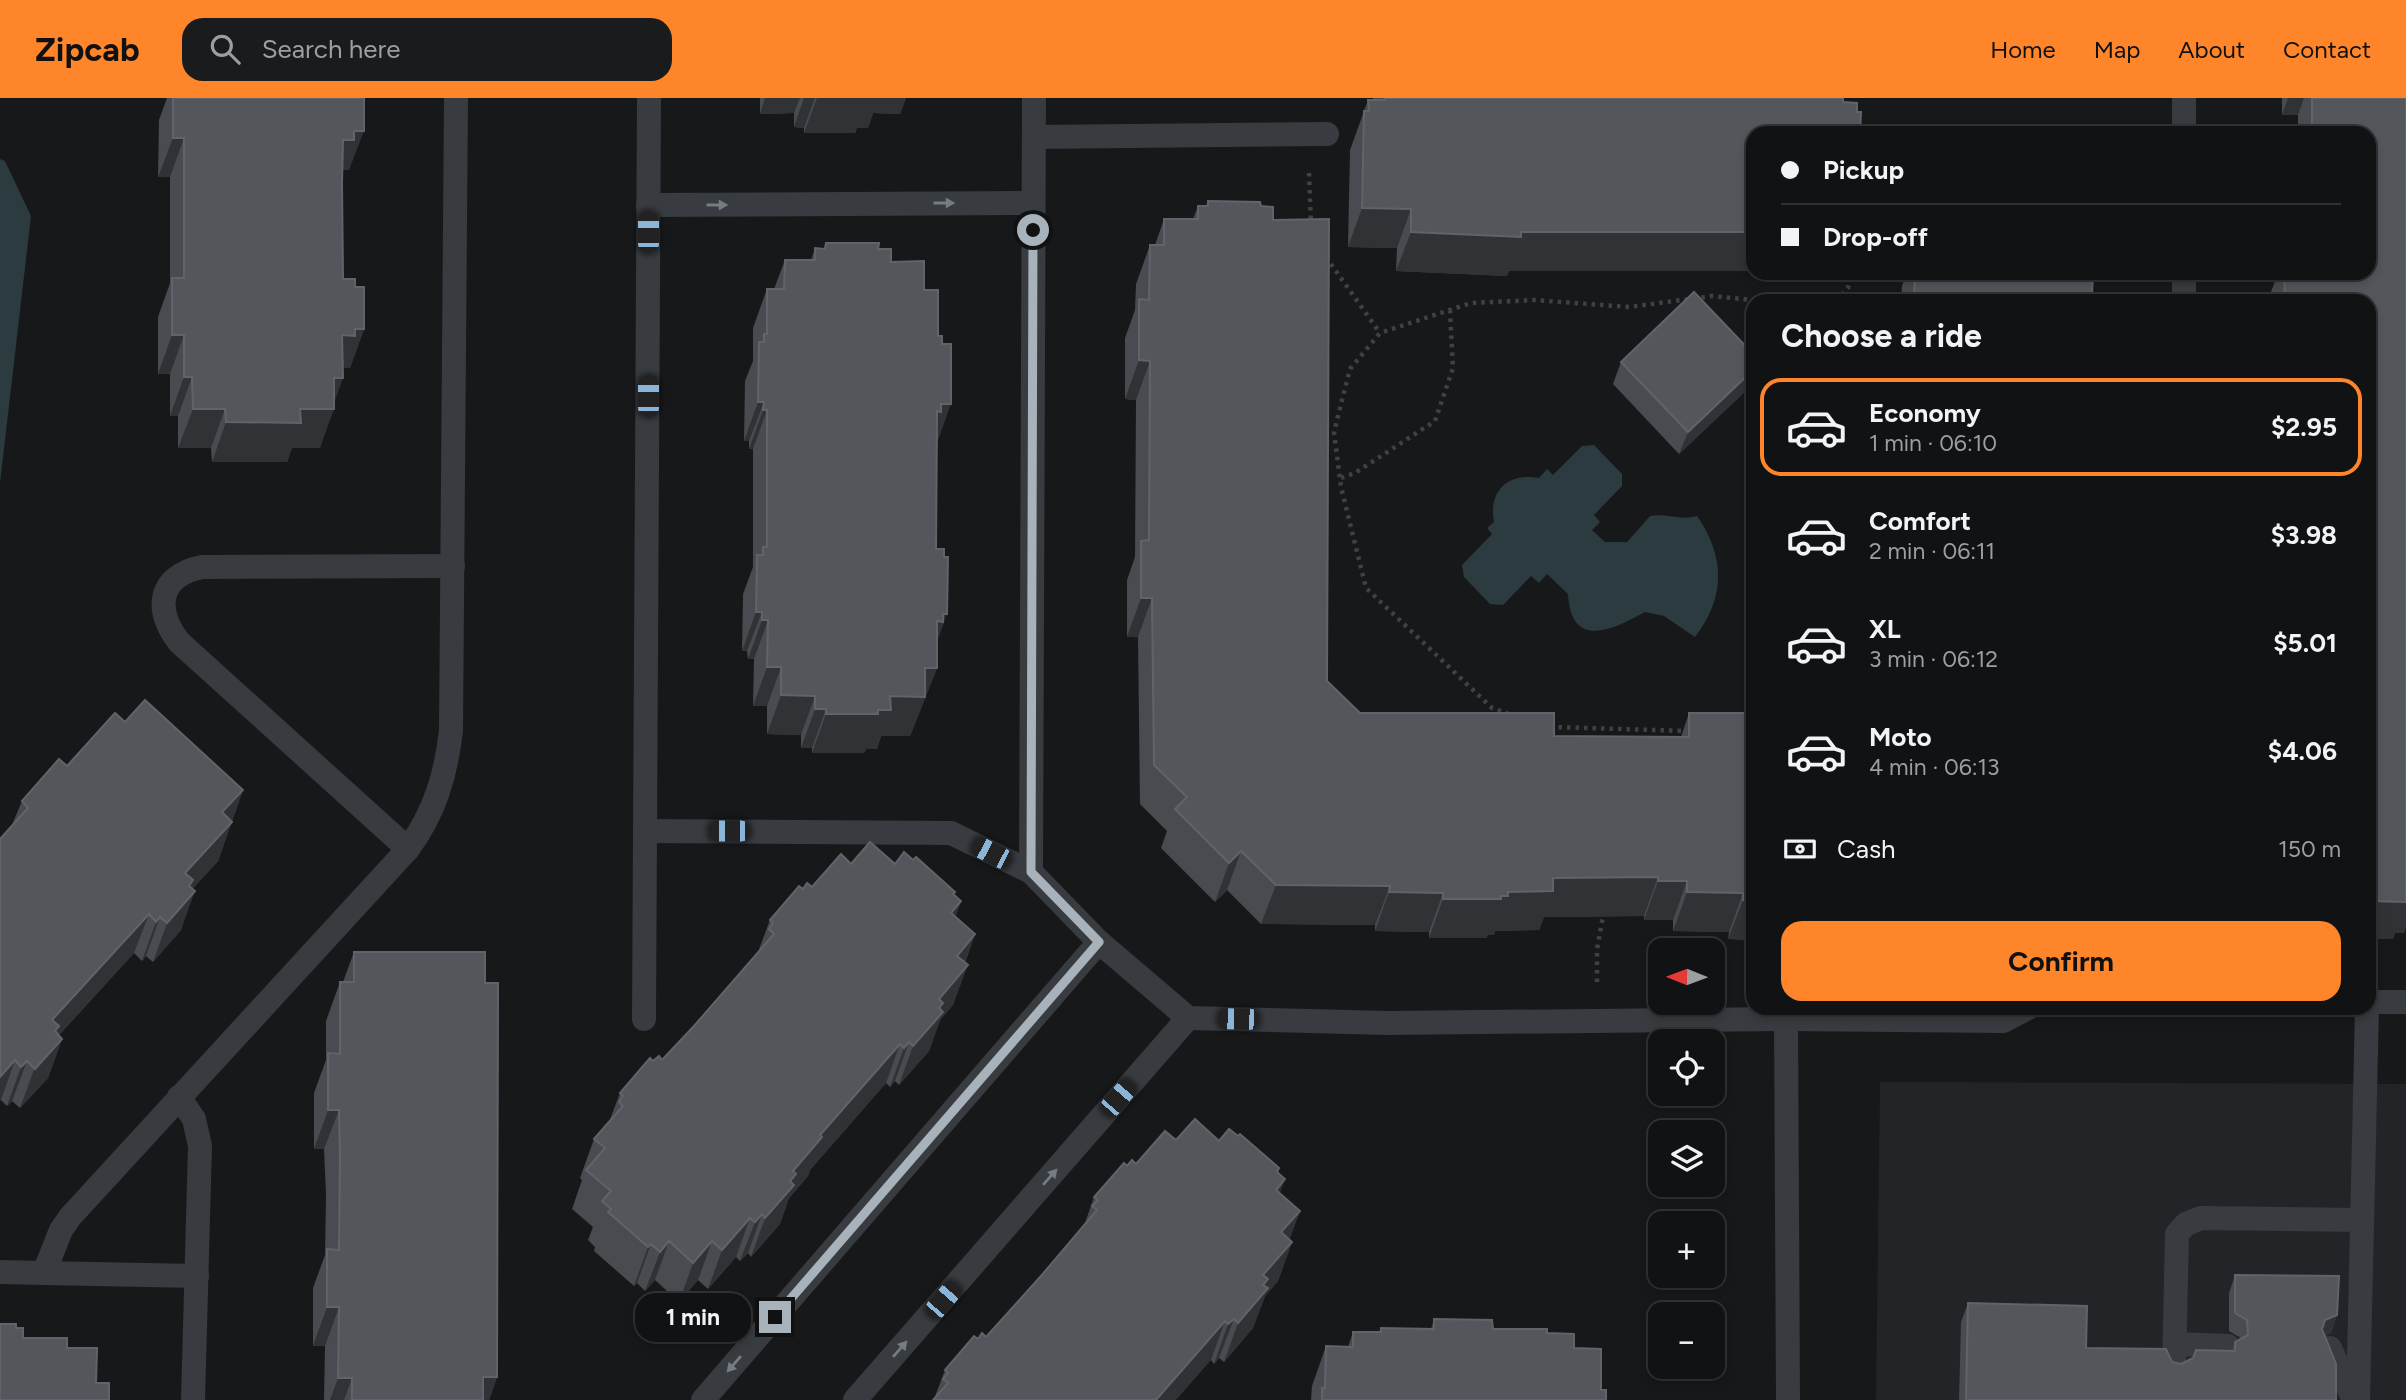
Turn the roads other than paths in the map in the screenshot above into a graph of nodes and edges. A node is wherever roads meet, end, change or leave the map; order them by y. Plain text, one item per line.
1 (456, 98) edge
2 (649, 98) edge
3 (1034, 98) edge
4 (2184, 98) edge
5 (2184, 126) edge
6 (1317, 133) road end
7 (1034, 137) junction
8 (1033, 203) junction
9 (648, 205) junction
10 (453, 566) junction
11 (645, 831) junction
12 (408, 849) junction
13 (1031, 872) junction
14 (1099, 942) junction
15 (2376, 1002) edge
16 (2406, 1002) edge
17 (2015, 1015) edge
18 (2367, 1015) edge
19 (1188, 1018) junction
20 (644, 1019) dead end
21 (1786, 1019) junction
22 (179, 1097) junction
23 (2362, 1220) junction
24 (0, 1272) edge
25 (44, 1273) junction
26 (197, 1276) junction
27 (2228, 1346) dead end
28 (2330, 1348) edge
29 (193, 1400) edge
30 (703, 1400) edge
31 (855, 1400) edge
32 (1788, 1400) edge
33 (2356, 1400) edge

1 - 10 lane
2 - 9 lane
3 - 7 lane
4 - 5 lane
6 - 7 lane
7 - 8 lane
9 -> 8 lane
8 - 13 lane
9 - 11 lane
10 - 12 lane
10 - 12 lane
11 - 13 lane
11 - 20 lane
12 - 22 lane
13 - 14 lane
14 - 19 lane
14 -> 30 lane
15 - 16 lane
17 - 21 lane
18 - 23 lane
19 - 21 lane
31 -> 19 lane
21 - 32 lane
22 - 25 lane
22 - 26 lane
23 - 27 lane
23 - 33 lane
24 - 25 lane
25 - 26 lane
26 - 29 lane
28 - 33 lane

